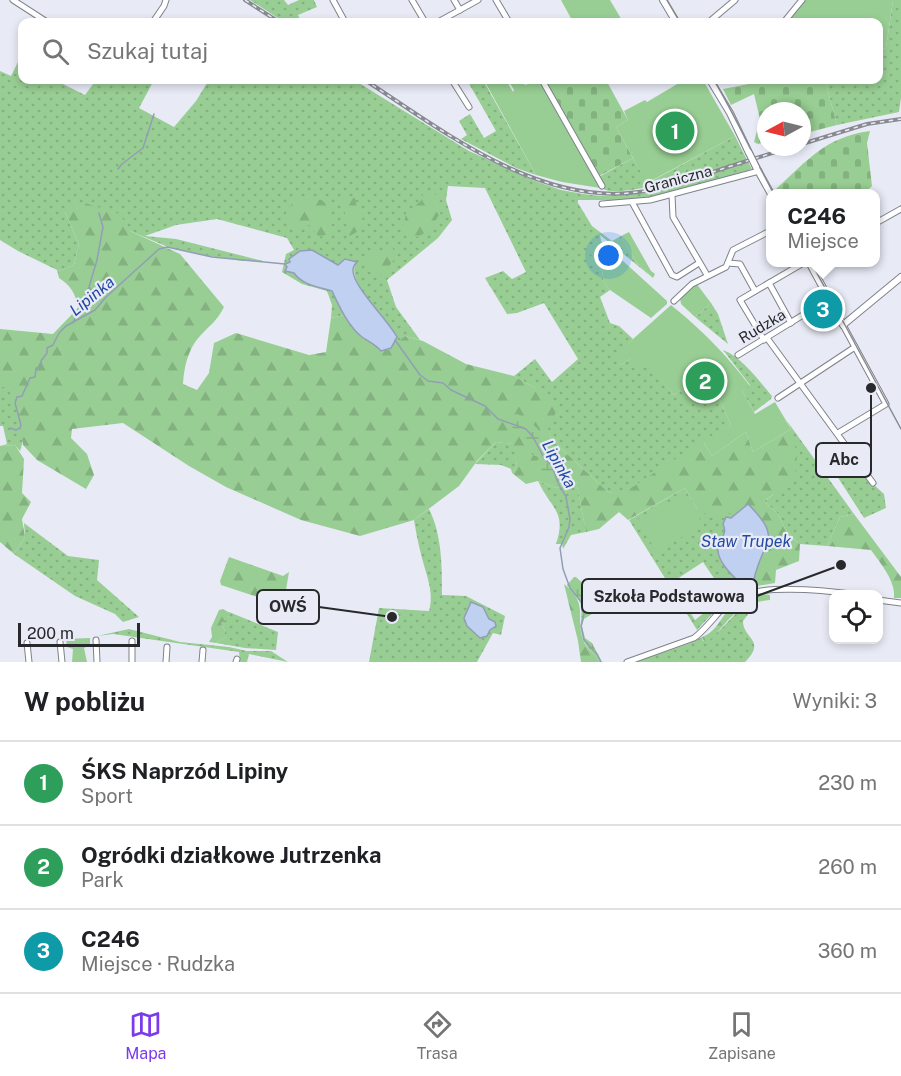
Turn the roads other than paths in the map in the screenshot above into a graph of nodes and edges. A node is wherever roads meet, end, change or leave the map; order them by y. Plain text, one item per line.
1 (13, 0) edge
2 (166, 0) edge
3 (333, 0) edge
4 (412, 0) edge
5 (454, 0) edge
6 (478, 0) edge
7 (496, 0) edge
8 (663, 0) edge
9 (735, 0) edge
10 (802, 0) edge
11 (460, 10) junction
12 (41, 18) edge
13 (156, 18) edge
14 (343, 18) edge
15 (423, 18) edge
16 (445, 18) edge
17 (507, 18) edge
18 (674, 18) edge
19 (714, 18) edge
20 (787, 18) edge
21 (455, 84) edge
22 (544, 84) edge
23 (712, 84) edge
24 (469, 106) dead end
25 (758, 169) junction
26 (602, 186) dead end
27 (768, 189) edge
28 (672, 195) junction
29 (632, 202) junction
30 (602, 204) dead end
31 (901, 209) edge
32 (880, 220) edge
33 (766, 233) edge
34 (699, 263) junction
35 (728, 263) junction
36 (798, 267) edge
37 (810, 267) edge
38 (707, 275) junction
39 (901, 277) edge
40 (769, 283) junction
41 (755, 291) junction
42 (829, 300) junction
43 (674, 301) dead end
44 (791, 323) junction
45 (843, 325) junction
46 (765, 339) junction
47 (855, 347) junction
48 (738, 355) dead end
49 (800, 382) junction
50 (778, 398) dead end
51 (838, 433) junction
52 (873, 483) dead end
53 (829, 592) edge
54 (883, 601) edge
55 (901, 603) edge
56 (96, 640) dead end
57 (132, 641) dead end
58 (60, 642) dead end
59 (27, 643) dead end
60 (167, 647) dead end
61 (203, 650) dead end
62 (28, 662) edge
63 (62, 662) edge
64 (97, 662) edge
65 (132, 662) edge
66 (166, 662) edge
67 (202, 662) edge
68 (627, 662) edge

1 - 12 street
2 - 13 street
3 - 14 street
4 - 15 street
5 - 11 street
6 - 11 street
7 - 17 street
8 - 18 street
9 - 19 street
10 - 20 street
11 - 16 street
21 - 24 street
22 - 26 street
23 - 25 street, bridge
25 - 27 street
25 - 28 street, Graniczna
28 - 29 street, Graniczna
28 - 34 street
29 - 30 street, Graniczna
29 - 34 street
31 - 32 street
33 - 35 street
34 - 38 street
35 - 38 street
35 - 41 street
36 - 40 street
37 - 42 street
38 - 43 street
39 - 45 street
40 - 41 street
40 - 44 street
41 - 46 street
42 - 44 street, Rudzka
42 - 45 street
44 - 46 street, Rudzka
45 - 47 street
46 - 48 street, Rudzka
46 - 49 street
47 - 49 street
47 - 51 street
49 - 50 street
49 - 51 street
51 - 52 street
53 - 68 street
54 - 55 street
56 - 64 street
57 - 65 street
58 - 63 street
59 - 62 street
60 - 66 street
61 - 67 street

